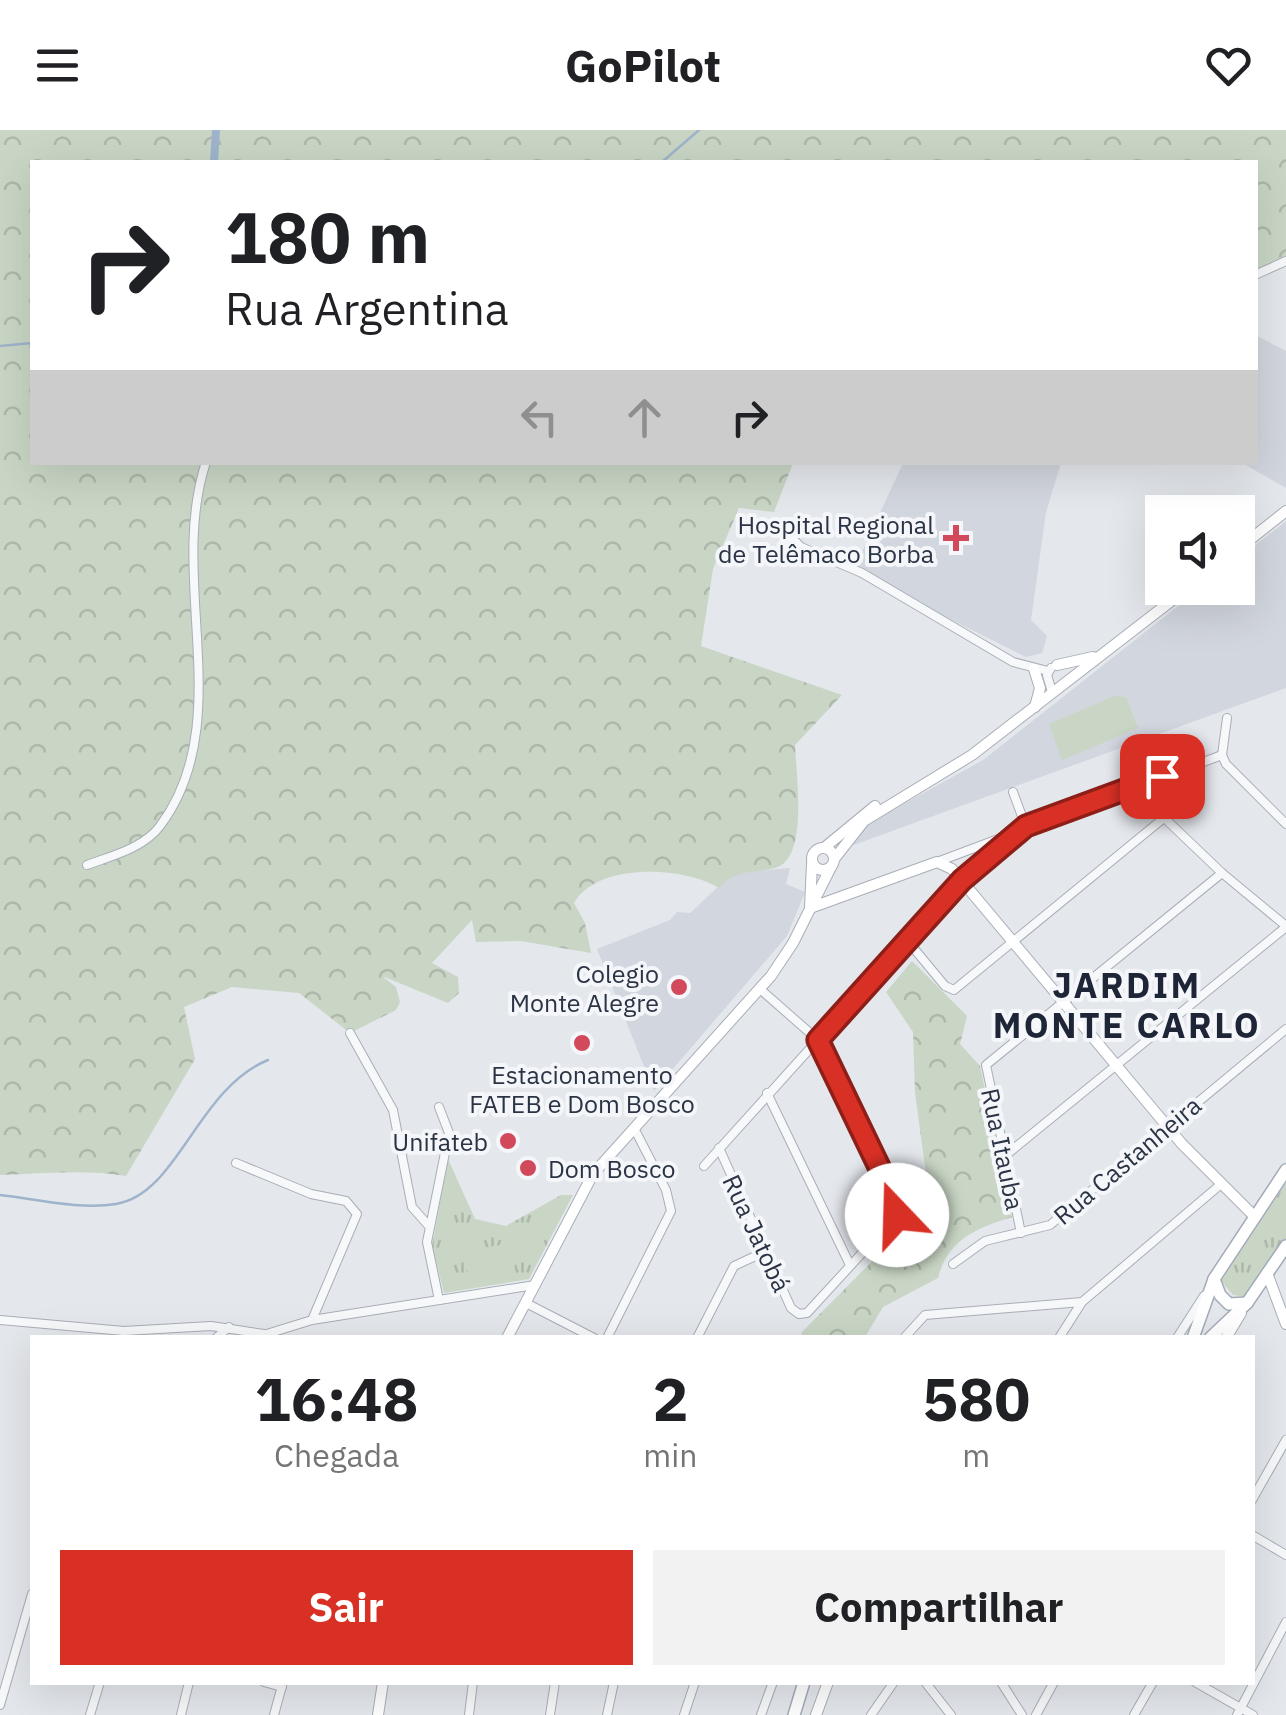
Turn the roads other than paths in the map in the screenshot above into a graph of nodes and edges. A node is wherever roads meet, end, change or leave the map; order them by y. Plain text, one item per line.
1 (1286, 261) edge
2 (1258, 274) edge
3 (205, 465) edge
4 (1286, 511) edge
5 (783, 530) dead end
6 (1255, 536) edge
7 (1166, 605) edge
8 (1099, 656) junction
9 (1052, 668) junction
10 (1034, 670) junction
11 (1079, 671) junction
12 (1052, 692) junction
13 (1034, 708) junction
14 (1226, 718) dead end
15 (1222, 755) junction
16 (1132, 787) junction
17 (1013, 792) dead end
18 (895, 799) junction
19 (1165, 818) junction
20 (1286, 824) edge
21 (1026, 826) junction
22 (824, 848) junction
23 (937, 862) junction
24 (812, 863) junction
25 (87, 866) dead end
26 (831, 866) junction
27 (1222, 873) junction
28 (962, 880) junction
29 (810, 882) junction
30 (810, 908) junction
31 (1286, 926) edge
32 (906, 939) junction
33 (1014, 942) junction
34 (760, 989) junction
35 (1065, 1003) junction
36 (1286, 1029) edge
37 (350, 1033) dead end
38 (818, 1040) junction
39 (1115, 1064) junction
40 (767, 1093) junction
41 (438, 1107) dead end
42 (1168, 1126) junction
43 (634, 1128) junction
44 (719, 1148) junction
45 (1006, 1155) junction
46 (236, 1163) dead end
47 (704, 1166) dead end
48 (1286, 1170) edge
49 (1220, 1184) junction
50 (1254, 1218) junction
51 (428, 1225) junction
52 (1021, 1234) junction
53 (1286, 1246) edge
54 (764, 1252) junction
55 (953, 1264) dead end
56 (850, 1265) junction
57 (1267, 1273) junction
58 (1214, 1279) junction
59 (535, 1285) junction
60 (438, 1300) junction
61 (526, 1302) junction
62 (1082, 1302) junction
63 (1248, 1303) junction
64 (0, 1320) edge
65 (312, 1320) junction
66 (1286, 1324) edge
67 (229, 1327) junction
68 (220, 1335) edge
69 (256, 1335) edge
70 (262, 1335) edge
71 (509, 1335) edge
72 (588, 1335) edge
73 (609, 1335) edge
74 (699, 1335) edge
75 (906, 1335) edge
76 (1060, 1335) edge
77 (1179, 1335) edge
78 (1194, 1335) edge
79 (1213, 1335) edge
80 (1228, 1335) edge
81 (1286, 1440) edge
82 (1255, 1495) edge
83 (1255, 1538) edge
84 (1286, 1554) edge
85 (1286, 1622) edge
86 (28, 1625) edge
87 (1255, 1680) edge
88 (99, 1685) edge
89 (188, 1685) edge
90 (282, 1685) edge
91 (383, 1685) edge
92 (473, 1685) edge
93 (555, 1685) edge
94 (613, 1685) edge
95 (694, 1685) edge
96 (772, 1685) edge
97 (803, 1685) edge
98 (827, 1685) edge
99 (892, 1685) edge
100 (927, 1685) edge
101 (1003, 1685) edge
102 (1052, 1685) edge
103 (1151, 1685) edge
104 (1199, 1685) edge
105 (1252, 1685) edge
106 (0, 1705) edge
107 (1238, 1712) edge
108 (90, 1715) edge
109 (180, 1715) edge
110 (274, 1715) edge
111 (378, 1715) edge
112 (469, 1715) edge
113 (550, 1715) edge
114 (607, 1715) edge
115 (684, 1715) edge
116 (761, 1715) edge
117 (794, 1715) edge
118 (816, 1715) edge
119 (871, 1715) edge
120 (951, 1715) edge
121 (1022, 1715) edge
122 (1036, 1715) edge
123 (1134, 1715) edge
124 (1253, 1715) edge

1 - 2 street
3 - 25 street
4 - 6 main road
5 - 10 street
7 - 8 main road
8 - 9 main road
8 - 11 main road
9 - 10 street
9 - 11 street
9 - 12 street
10 - 13 main road
11 - 12 main road
12 - 13 main road
13 - 18 main road
14 - 15 street
15 - 16 street
15 - 20 street
16 - 19 street
16 - 21 street
17 - 21 street
18 - 22 main road
18 - 26 main road
19 - 27 street
19 - 33 street
21 - 23 street
21 - 28 street
22 - 24 main road
22 - 26 main road
23 - 28 main road
23 - 30 main road
24 - 26 main road
24 - 29 main road
26 - 29 main road
26 - 30 main road
27 - 31 street
27 - 35 street
28 - 32 street
28 - 33 main road
29 - 30 main road
30 - 34 main road
31 - 39 street
32 - 33 street
32 - 38 street
33 - 35 main road
34 - 38 street
34 - 43 main road
35 - 39 main road
35 - 45 street, Rua Itauba
36 - 42 street, Rua Castanheira
37 - 51 street
38 - 40 street
38 - 56 street
39 - 42 main road
39 - 45 street
40 - 44 street
40 - 56 street
41 - 51 street
42 - 49 main road
42 - 52 street, Rua Castanheira
43 - 59 main road
43 - 73 street
44 - 47 street
44 - 54 street, Rua Jatobá
45 - 52 street, Rua Itauba
46 - 65 street
48 - 50 main road
49 - 50 main road
49 - 62 street
50 - 58 main road
51 - 60 street
52 - 55 street, Rua Castanheira
53 - 57 main road
54 - 56 street, Rua Jatobá
54 - 74 street
57 - 63 main road
57 - 66 main road
58 - 63 main road
58 - 77 street
58 - 78 main road
59 - 60 street
59 - 61 main road
60 - 65 street
61 - 71 main road
61 - 72 street
62 - 75 street
62 - 76 street
63 - 79 main road
63 - 80 main road
64 - 67 street
65 - 70 street
67 - 68 street
67 - 69 street
81 - 82 street
83 - 84 street
85 - 87 street
86 - 106 street
88 - 108 street
89 - 109 street
90 - 110 street
91 - 111 main road
92 - 112 street
93 - 113 street
94 - 114 street
95 - 115 street
96 - 116 street
97 - 117 main road
98 - 118 main road
99 - 119 street
100 - 120 street
101 - 121 street
102 - 122 street
103 - 123 street
104 - 107 street
105 - 107 street
107 - 124 street

